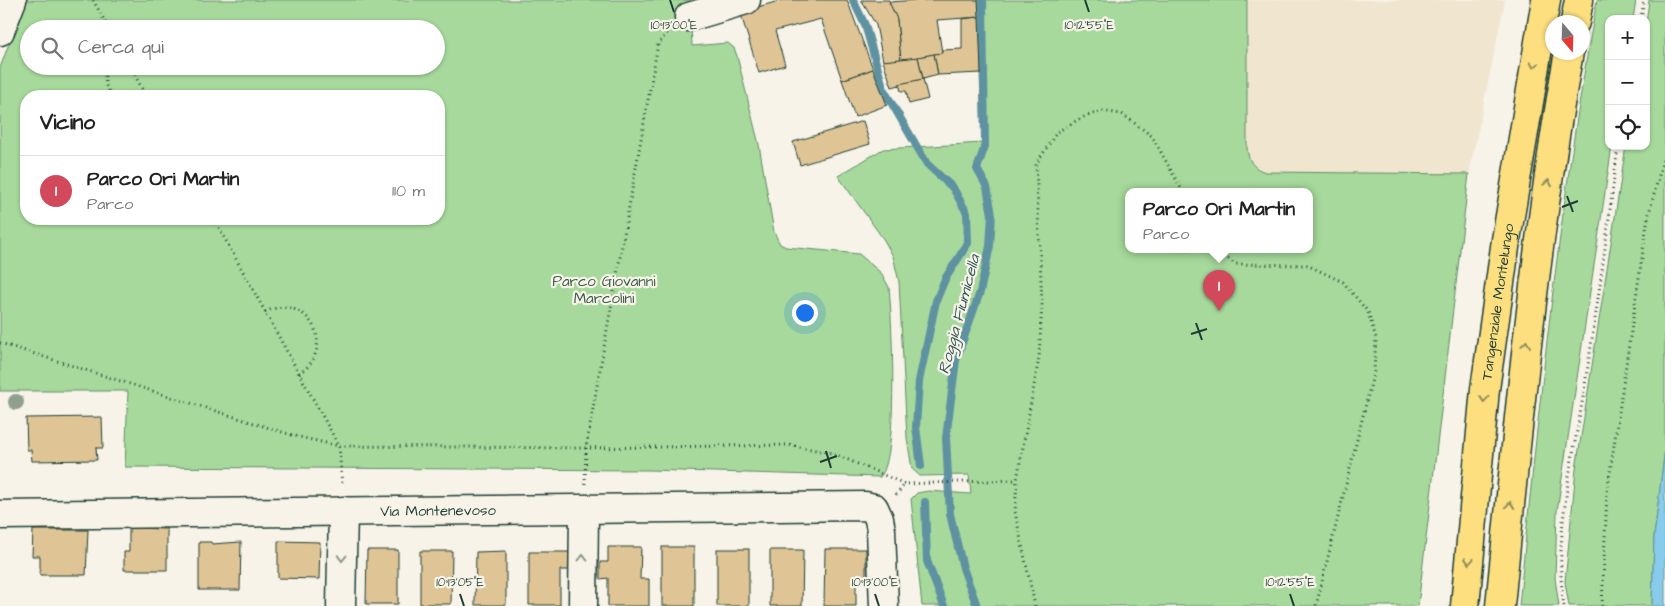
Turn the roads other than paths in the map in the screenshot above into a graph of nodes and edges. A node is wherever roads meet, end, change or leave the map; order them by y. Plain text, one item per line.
1 (12, 0) edge
2 (746, 0) edge
3 (1546, 0) edge
4 (1579, 0) edge
5 (1576, 15) edge
6 (689, 17) road end
7 (0, 31) edge
8 (1568, 60) edge
9 (584, 510) junction
10 (343, 511) junction
11 (0, 515) edge
12 (341, 606) edge
13 (583, 606) edge
14 (884, 606) edge
15 (1464, 606) edge
16 (1500, 606) edge

1 - 7 street
2 - 6 street
3 -> 15 highway, Tangenziale Montelungo
4 - 5 highway
16 -> 8 highway
9 - 10 street, Via Montenevoso
13 -> 9 street
9 - 14 street, Via Montenevoso
10 - 11 street, Via Montenevoso
10 -> 12 street

